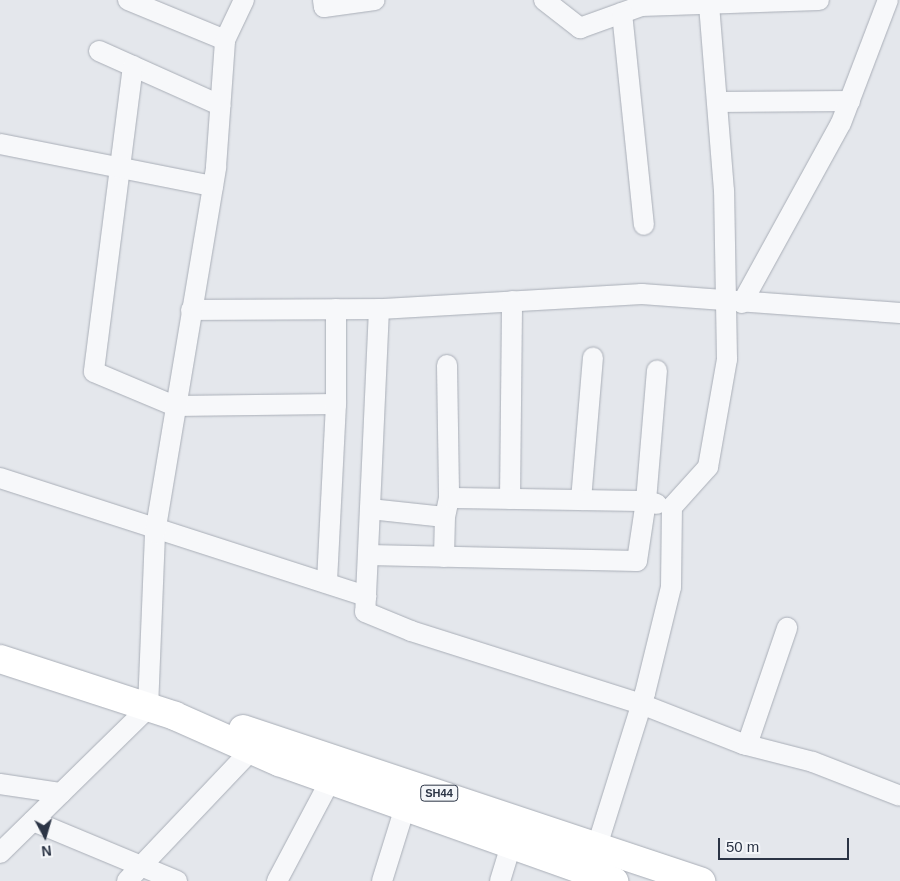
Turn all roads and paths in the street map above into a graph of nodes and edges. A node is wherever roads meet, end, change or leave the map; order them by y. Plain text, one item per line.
1 (128, 0) edge
2 (244, 0) edge
3 (323, 0) edge
4 (375, 0) edge
5 (544, 0) edge
6 (819, 0) edge
7 (888, 0) edge
8 (709, 4) junction
9 (622, 13) junction
10 (225, 40) junction
11 (100, 51) dead end
12 (133, 66) junction
13 (850, 100) junction
14 (717, 102) junction
15 (220, 105) junction
16 (0, 144) edge
17 (120, 168) junction
18 (213, 186) junction
19 (644, 225) dead end
20 (512, 301) junction
21 (734, 303) junction
22 (336, 309) junction
23 (378, 309) junction
24 (191, 310) junction
25 (900, 313) edge
26 (593, 358) dead end
27 (447, 364) dead end
28 (657, 370) dead end
29 (336, 404) junction
30 (175, 406) junction
31 (0, 478) edge
32 (510, 499) junction
33 (581, 500) junction
34 (646, 501) junction
35 (672, 507) junction
36 (447, 508) junction
37 (370, 509) junction
38 (156, 525) junction
39 (368, 555) junction
40 (444, 557) junction
41 (327, 583) junction
42 (366, 596) junction
43 (786, 628) dead end
44 (0, 659) edge
45 (641, 704) junction
46 (148, 708) junction
47 (258, 743) junction
48 (747, 745) junction
49 (330, 781) junction
50 (0, 784) edge
51 (61, 793) junction
52 (900, 796) edge
53 (405, 807) junction
54 (33, 821) junction
55 (598, 843) junction
56 (510, 844) junction
57 (0, 853) edge
58 (142, 865) junction
59 (588, 875) edge
60 (126, 881) edge
61 (177, 881) edge
62 (277, 881) edge
63 (382, 881) edge
64 (500, 881) edge
65 (701, 881) edge

1 - 10 street
2 - 10 street
3 - 4 street
5 - 9 street
6 - 8 street
7 - 13 street
8 - 9 street
8 - 14 street
9 - 19 street
10 - 15 street
11 - 12 street
12 - 15 street
12 - 17 street
13 - 14 street
13 - 21 street
14 - 21 street
15 - 18 street
16 - 17 street
17 - 18 street
17 - 30 street
18 - 24 street
20 - 21 street
20 - 23 street
20 - 32 street
21 - 25 street
21 - 35 street
22 - 23 street
22 - 24 street
22 - 29 street
23 - 37 street
24 - 30 street
26 - 33 street
27 - 36 street
28 - 34 street
29 - 30 street
29 - 41 street
30 - 38 street
31 - 38 street
32 - 33 street
32 - 36 street
33 - 34 street
34 - 35 street
34 - 40 street
35 - 45 street
36 - 37 street
36 - 40 street
37 - 39 street
38 - 41 street
38 - 46 street
39 - 40 street
39 - 42 street
41 - 42 street
42 - 45 street
43 - 48 street
44 - 46 main road, SH44
45 - 48 street
45 - 55 street
46 - 47 main road, SH44
46 - 51 street
47 - 49 main road, SH44
47 - 55 main road, SH44
47 - 58 street
48 - 52 street
49 - 53 main road, SH44
49 - 62 street
50 - 51 street
51 - 54 street
53 - 56 main road, SH44
53 - 63 street
54 - 57 street
54 - 58 street
55 - 59 street
55 - 65 main road, SH44
56 - 59 main road, SH44
56 - 64 street
58 - 60 street
58 - 61 street

